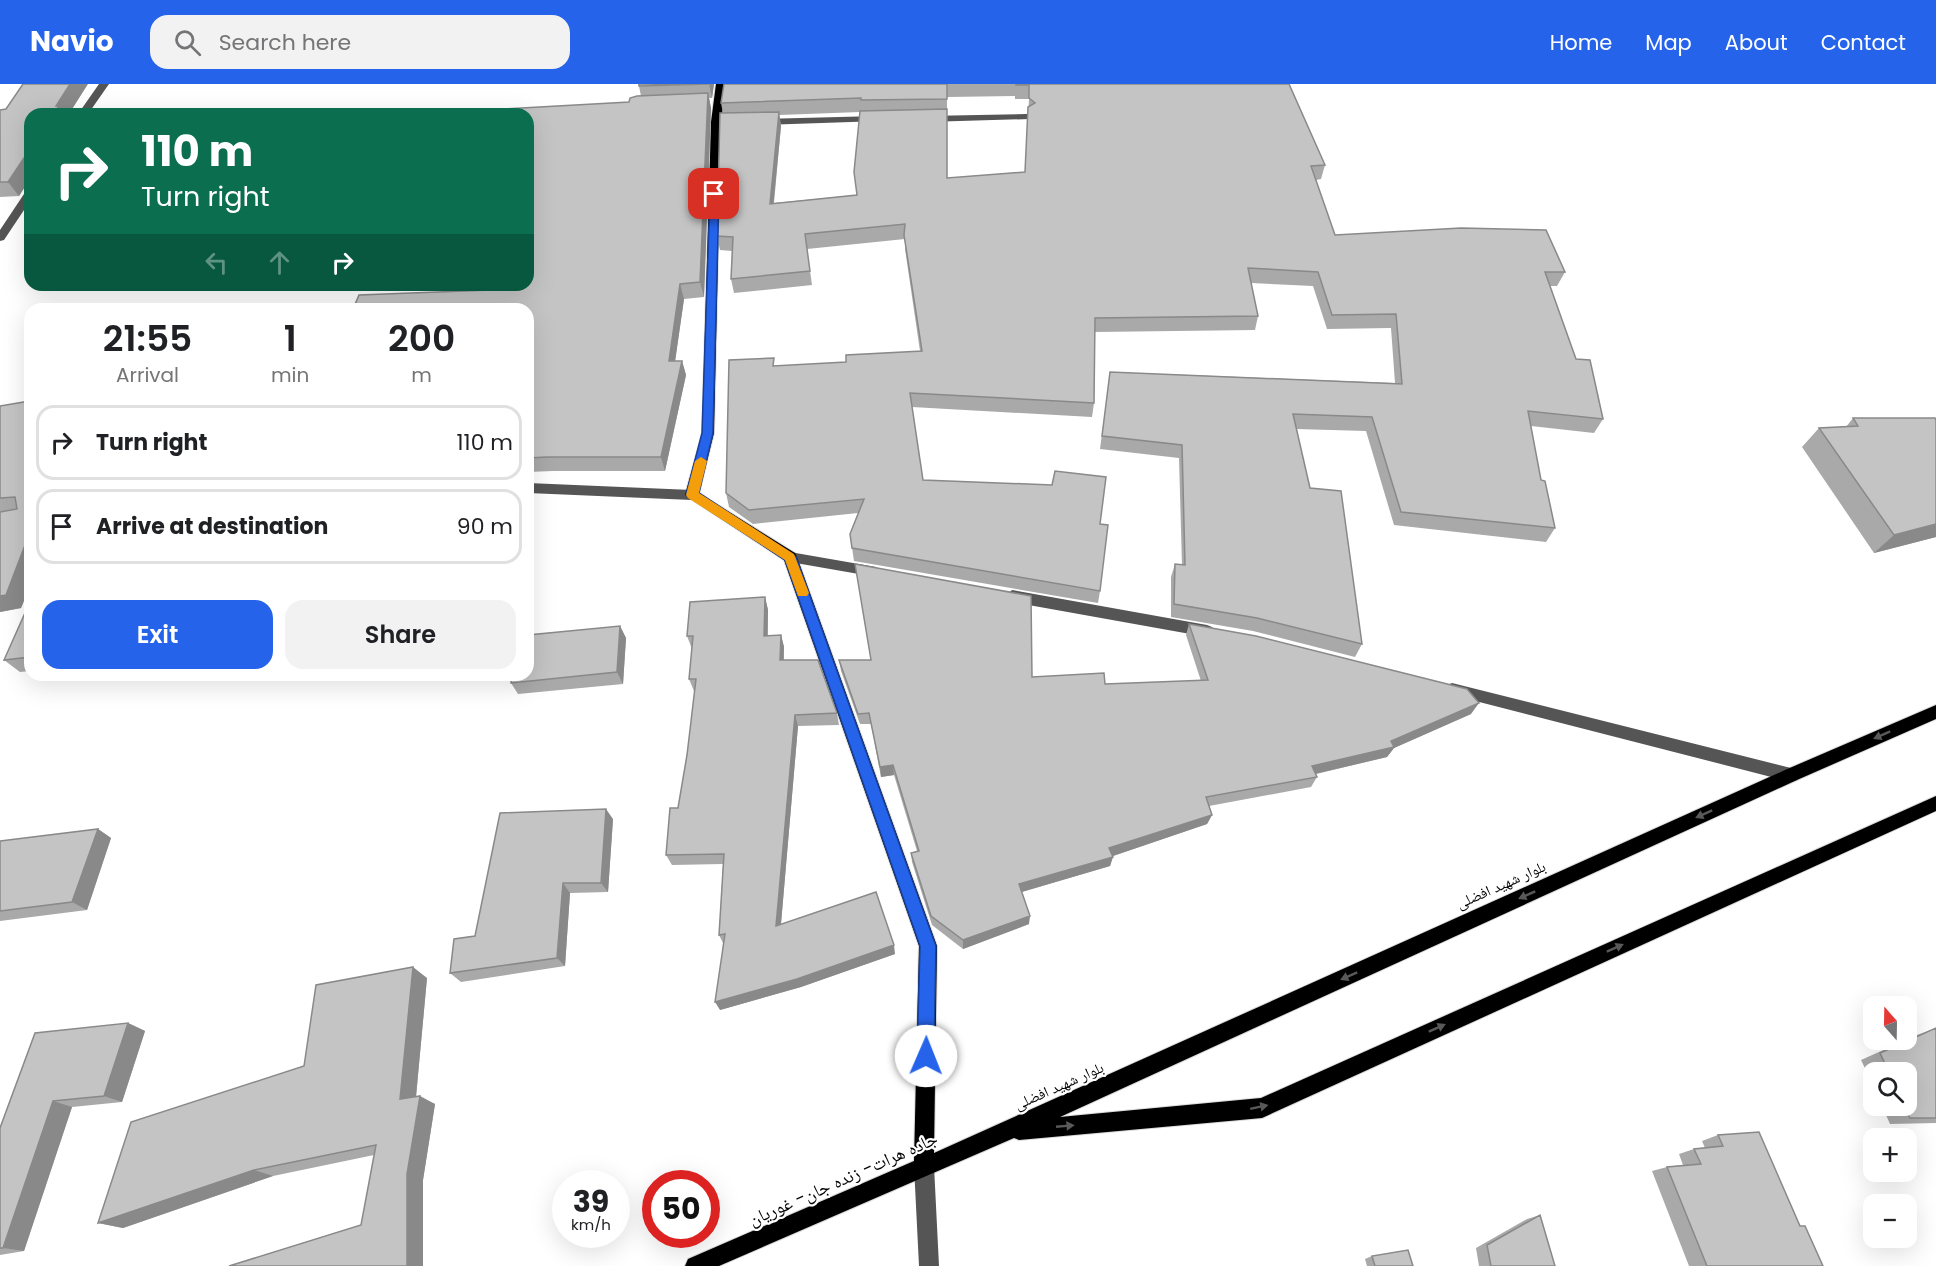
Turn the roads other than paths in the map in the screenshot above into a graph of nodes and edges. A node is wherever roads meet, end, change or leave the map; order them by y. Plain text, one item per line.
1 (104, 84) edge
2 (721, 84) edge
3 (87, 108) edge
4 (1027, 117) edge
5 (884, 119) edge
6 (919, 119) edge
7 (752, 122) edge
8 (24, 202) edge
9 (0, 238) edge
10 (534, 488) edge
11 (692, 495) junction
12 (790, 557) junction
13 (894, 576) edge
14 (998, 594) edge
15 (1218, 633) edge
16 (1436, 685) edge
17 (1936, 712) edge
18 (1791, 775) junction
19 (1936, 802) edge
20 (1007, 1131) junction
21 (924, 1166) junction
22 (696, 1266) edge
23 (929, 1266) edge

1 - 3 street
2 - 11 main road
4 - 6 street
5 - 7 street
8 - 9 street
10 - 11 street
11 - 12 main road
12 - 13 street
12 - 21 main road
14 - 15 street
16 - 18 street
17 -> 18 main road, بلوار شهید افضلی
18 -> 20 main road, بلوار شهید افضلی
20 -> 19 main road, بلوار شهید افضلی
20 - 21 main road, جاده هرات- زنده جان- غوریان
21 - 22 main road, جاده هرات- زنده جان- غوریان
21 - 23 street

